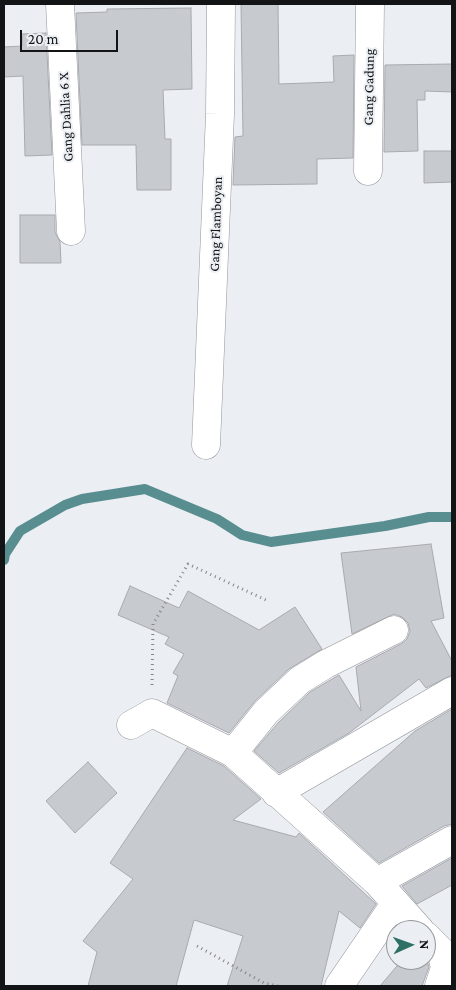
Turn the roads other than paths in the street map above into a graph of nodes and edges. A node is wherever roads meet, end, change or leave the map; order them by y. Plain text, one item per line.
1 (60, 4) edge
2 (221, 4) edge
3 (370, 4) edge
4 (368, 171) dead end
5 (71, 231) dead end
6 (206, 445) dead end
7 (394, 630) dead end
8 (452, 691) edge
9 (141, 719) road end
10 (233, 753) junction
11 (276, 793) junction
12 (452, 840) edge
13 (377, 882) junction
14 (395, 904) junction
15 (410, 920) edge
16 (436, 946) edge
17 (339, 986) edge
18 (439, 986) edge

1 - 5 street, Gang Dahlia 6 X
2 - 6 street, Gang Flamboyan
3 - 4 street, Gang Gadung
7 - 10 street
8 - 11 street
9 - 10 street
10 - 11 street
11 - 13 street
12 - 13 street
13 - 14 street
14 - 15 street
14 - 17 street
16 - 18 street

